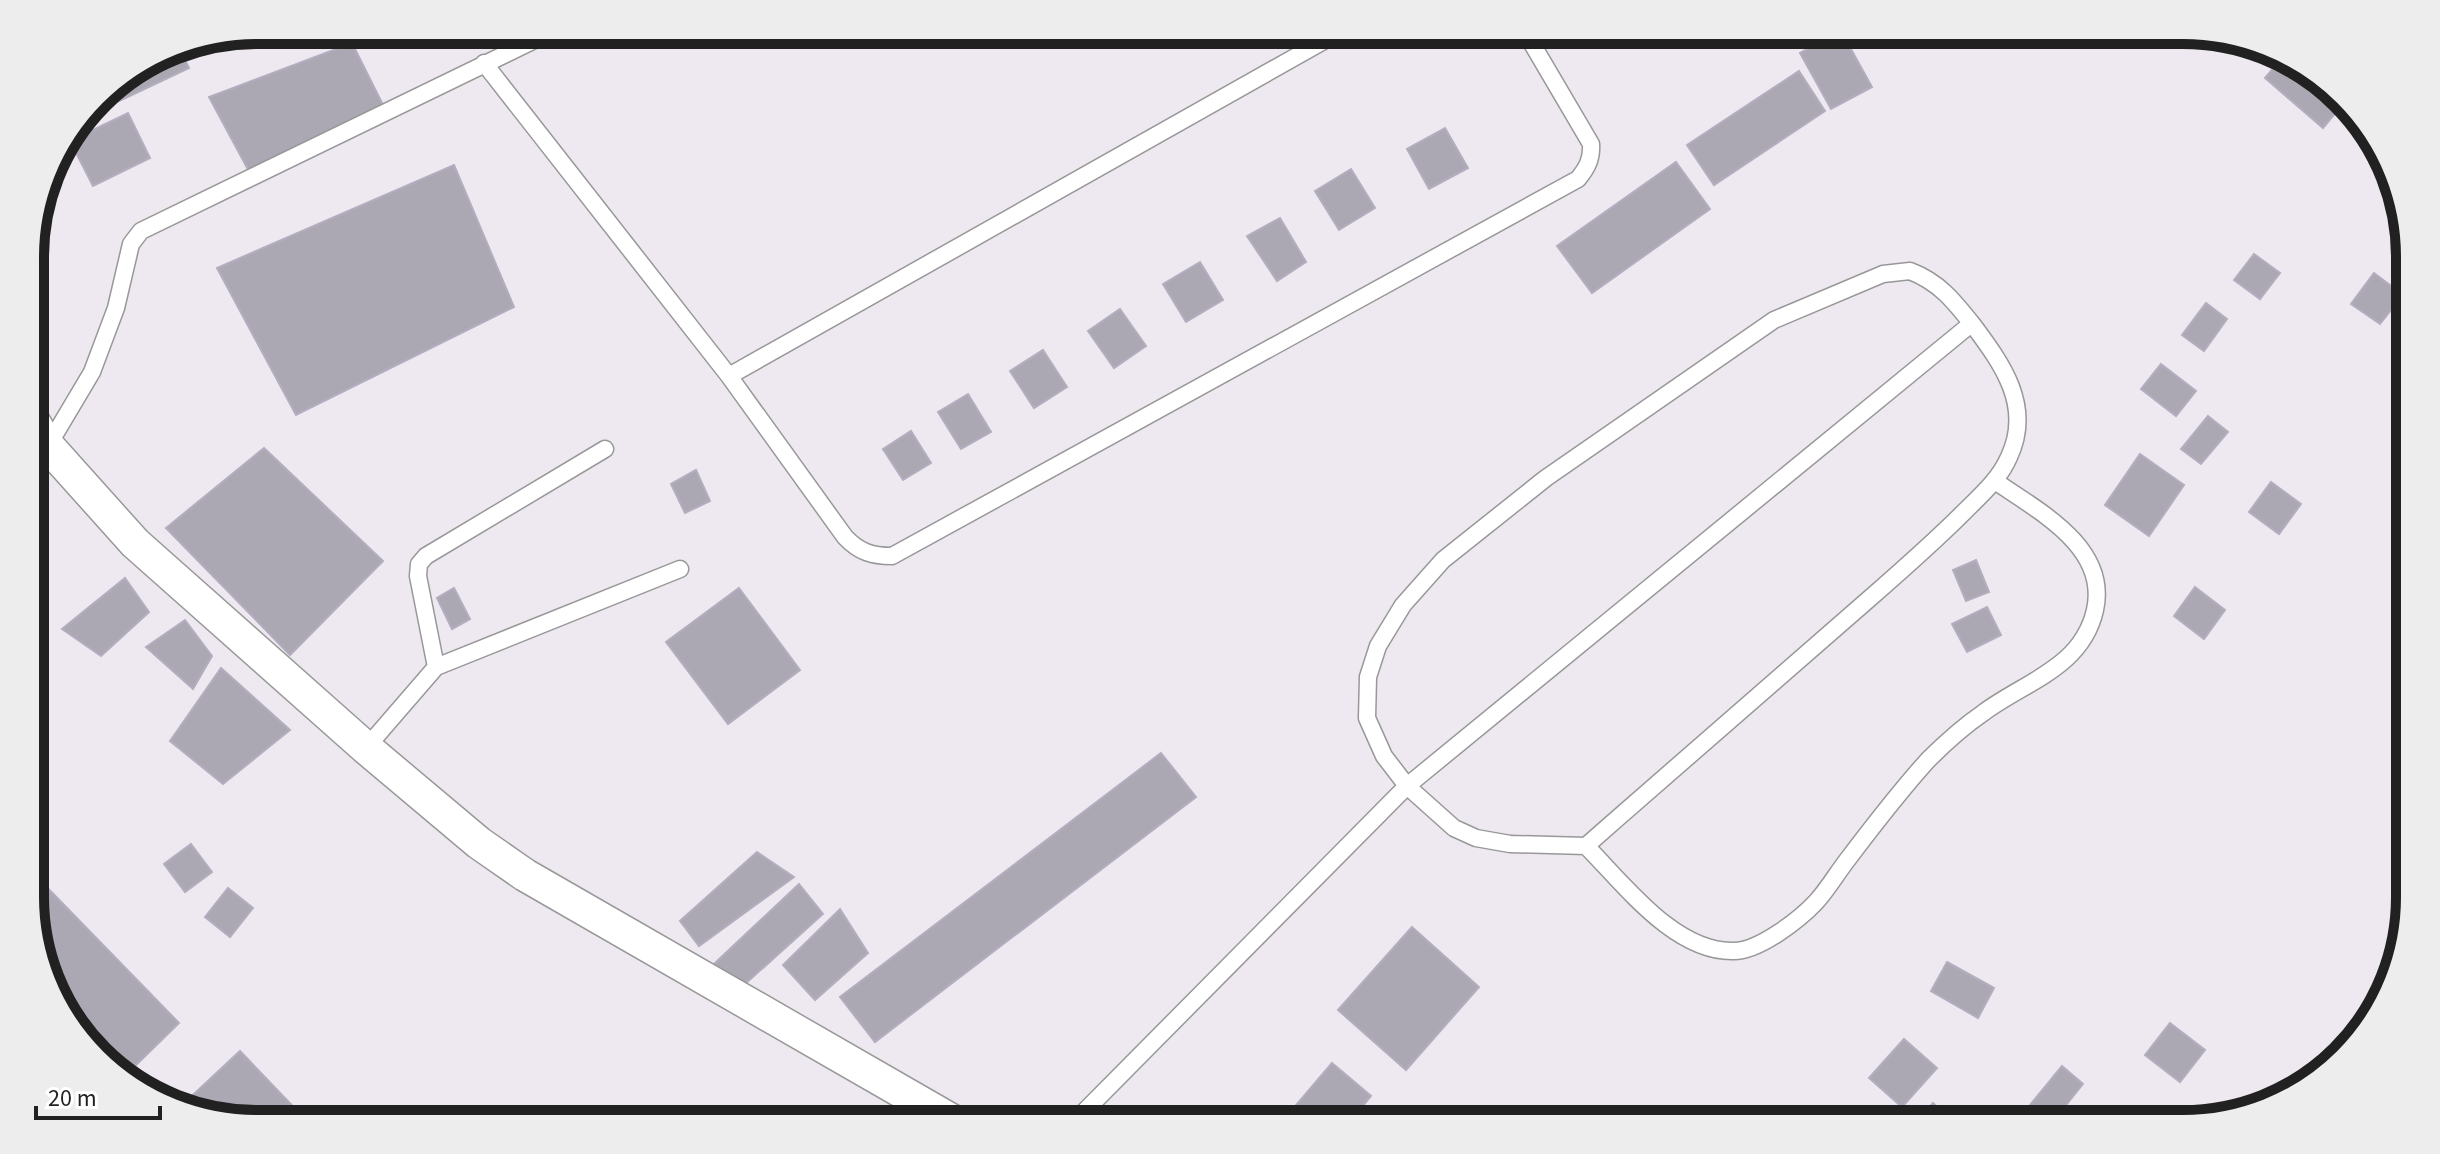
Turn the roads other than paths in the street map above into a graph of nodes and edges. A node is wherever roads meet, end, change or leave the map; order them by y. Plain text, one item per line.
1 (525, 44) edge
2 (1318, 44) edge
3 (1532, 44) edge
4 (484, 63) junction
5 (1971, 324) junction
6 (729, 376) junction
7 (44, 439) edge
8 (48, 446) junction
9 (605, 449) dead end
10 (1995, 481) junction
11 (680, 569) dead end
12 (436, 667) junction
13 (366, 748) junction
14 (1407, 786) junction
15 (1586, 846) junction
16 (934, 1110) edge
17 (1086, 1110) edge

1 - 4 lane
2 - 6 lane
3 - 6 lane
4 - 6 lane
4 - 8 lane
5 - 10 lane
5 - 14 lane
5 - 14 lane
7 - 8 street
8 - 13 street
9 - 12 lane
10 - 15 lane
10 - 15 lane
11 - 12 lane
12 - 13 lane
13 - 16 street
14 - 15 lane
14 - 17 lane

